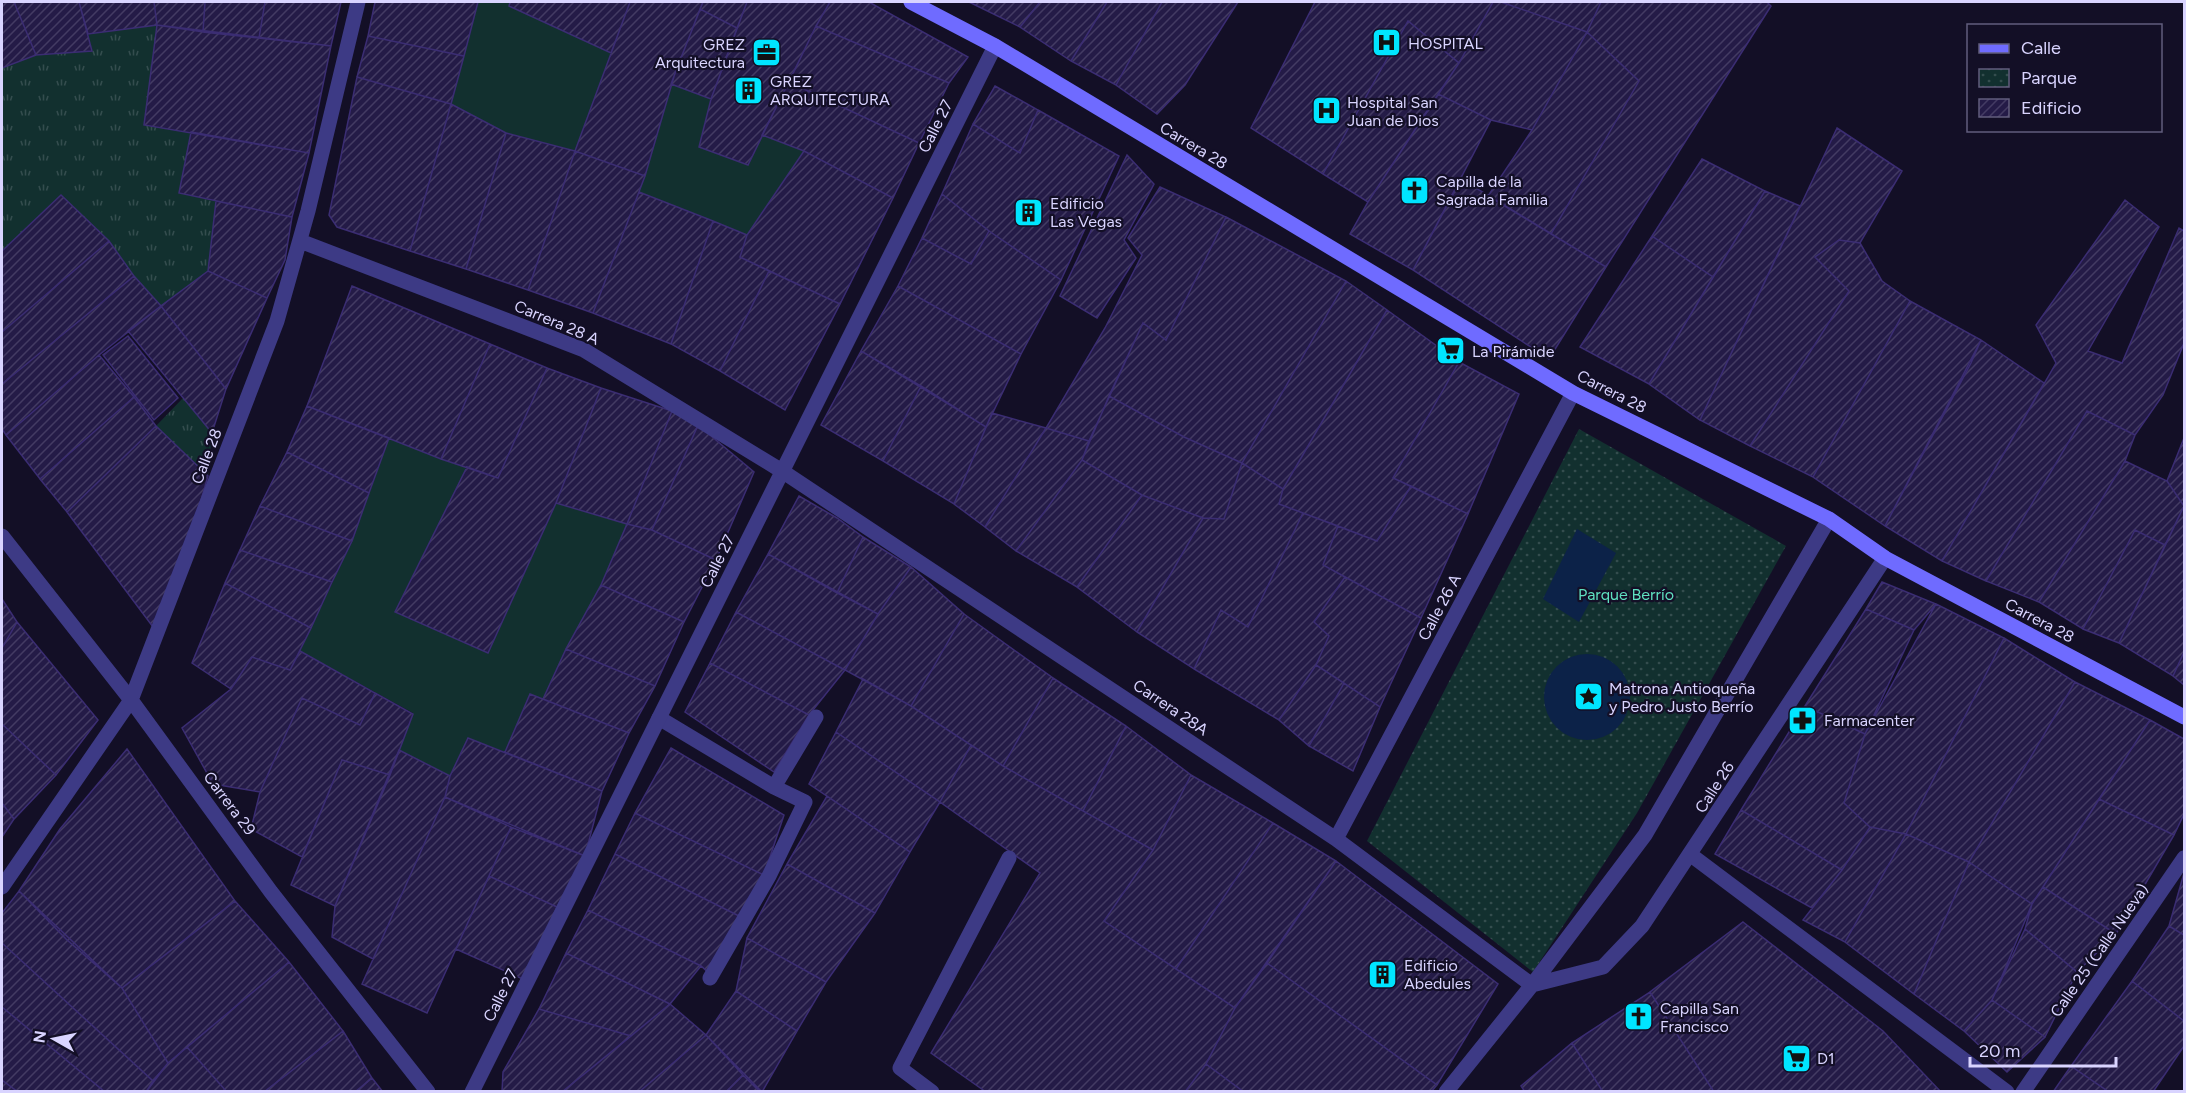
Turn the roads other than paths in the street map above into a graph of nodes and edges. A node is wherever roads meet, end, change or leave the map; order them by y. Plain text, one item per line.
1 (358, 2) edge
2 (911, 2) edge
3 (995, 46) junction
4 (300, 241) junction
5 (1573, 393) junction
6 (782, 471) junction
7 (1829, 519) junction
8 (2, 536) edge
9 (1885, 558) junction
10 (131, 700) junction
11 (659, 717) junction
12 (816, 717) dead end
13 (2184, 717) edge
14 (774, 787) junction
15 (1336, 839) junction
16 (1691, 855) junction
17 (1009, 858) dead end
18 (2184, 858) edge
19 (2, 887) edge
20 (710, 978) dead end
21 (1532, 985) junction
22 (428, 1092) edge
23 (472, 1092) edge
24 (932, 1092) edge
25 (1446, 1092) edge
26 (2007, 1092) edge
27 (2023, 1092) edge

1 - 4 street, Calle 28
2 - 3 main road, Carrera 28
3 - 5 main road, Carrera 28
3 - 6 street, Calle 27
4 - 6 street, Carrera 28 A
4 - 10 street, Calle 28
5 - 7 main road, Carrera 28
5 - 15 street, Calle 26 A
6 - 11 street, Calle 27
6 - 15 street, Carrera 28A
7 - 9 main road, Carrera 28
7 - 21 street
8 - 10 street, Carrera 29
9 - 13 main road, Carrera 28
9 - 16 street, Calle 26
10 - 19 street, Calle 28
10 - 22 street, Carrera 29
11 - 14 street
11 - 23 street, Calle 27
12 - 14 street
14 - 20 street
15 - 21 street, Carrera 28A
16 - 21 street, Calle 26
16 - 26 street
17 - 24 street
18 - 27 street, Calle 25 (Calle Nueva)
21 - 25 street

